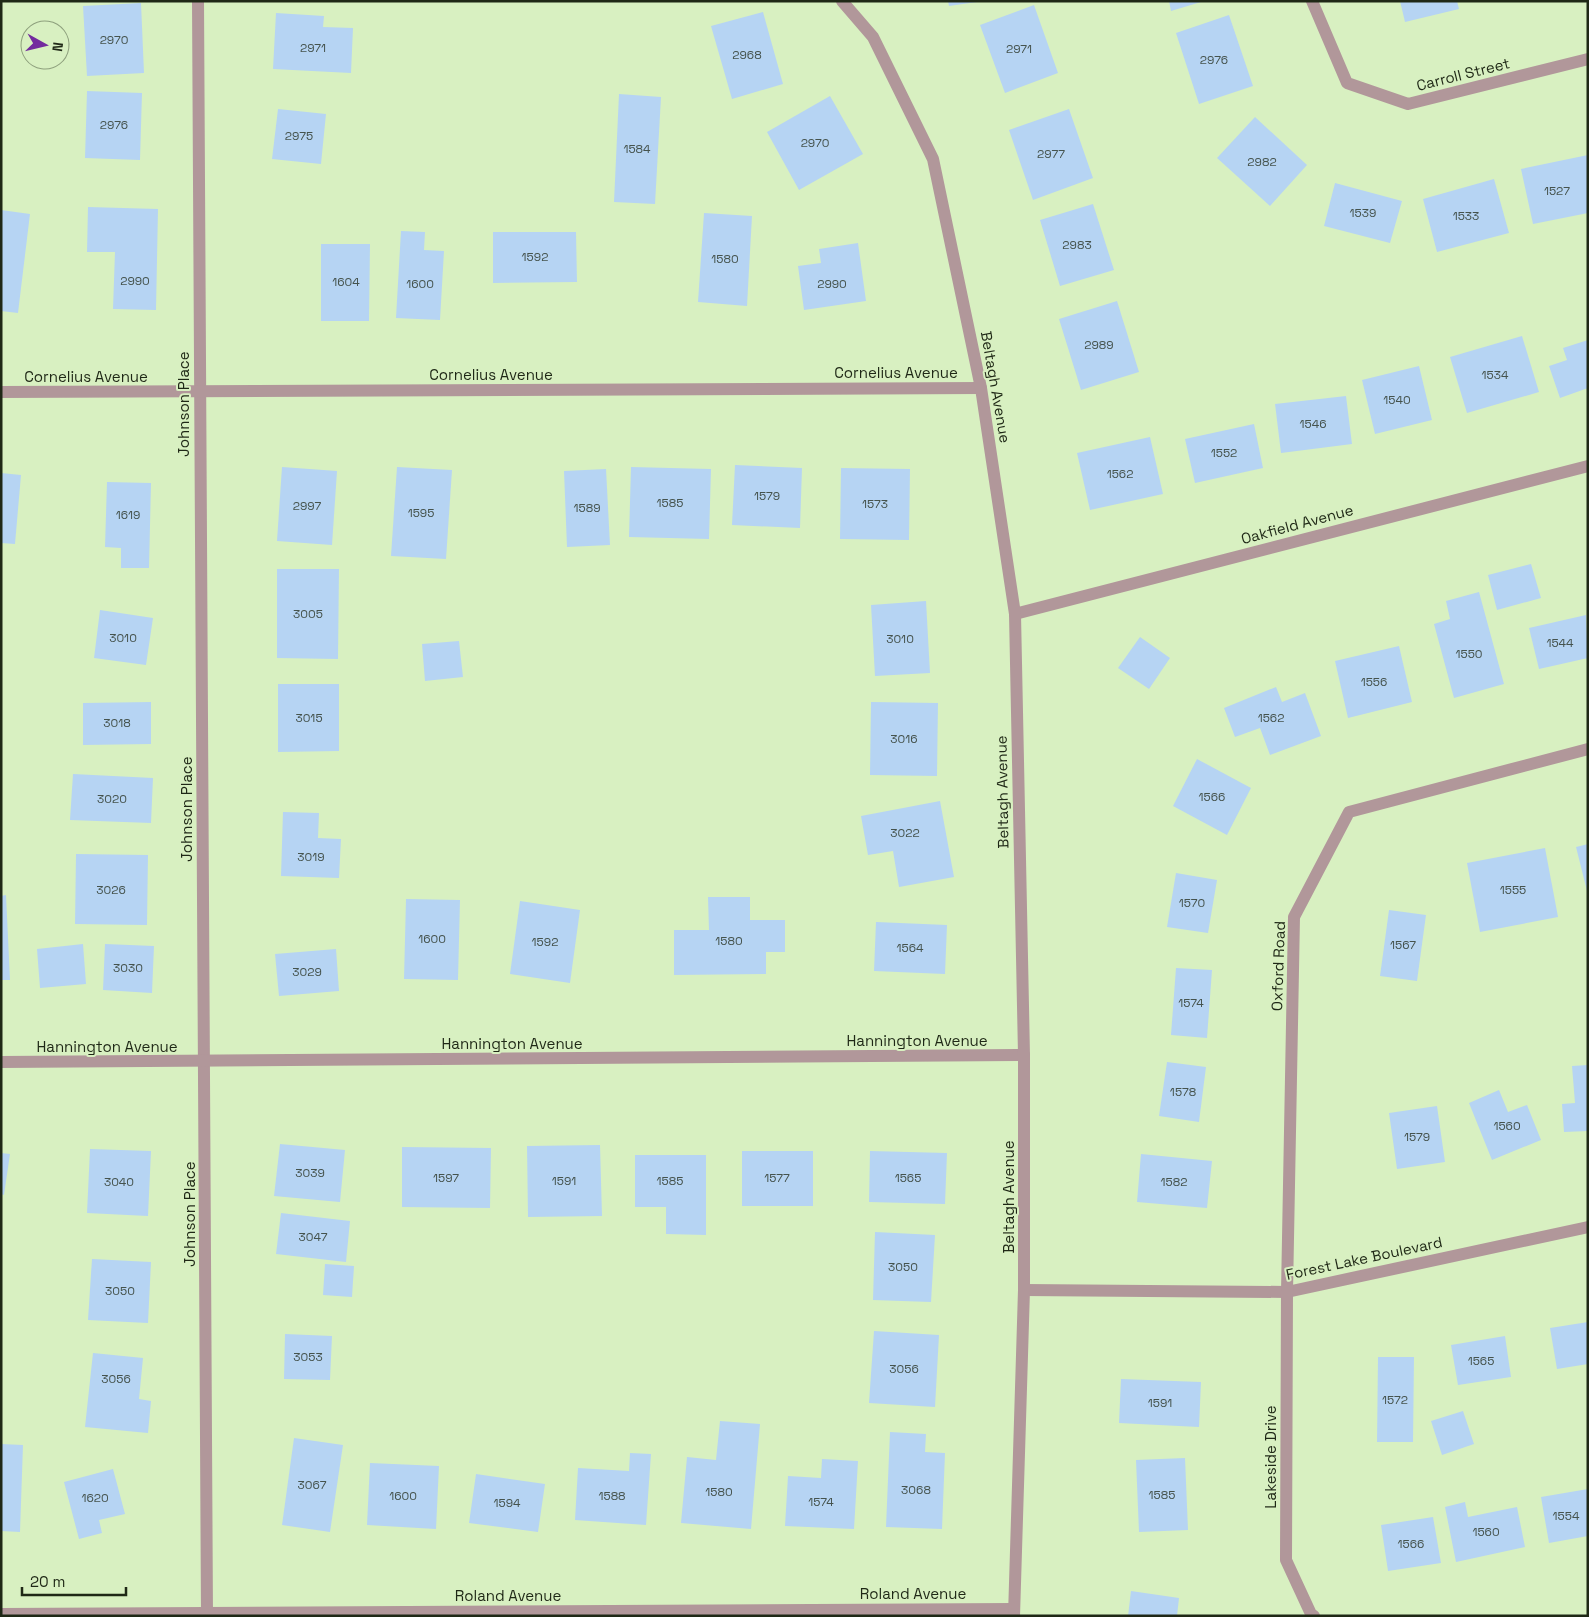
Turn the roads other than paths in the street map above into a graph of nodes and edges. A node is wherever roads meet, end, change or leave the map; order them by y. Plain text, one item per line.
1 (198, 1) edge
2 (842, 1) edge
3 (1312, 1) edge
4 (1588, 59) edge
5 (981, 388) junction
6 (1, 392) edge
7 (200, 392) junction
8 (1588, 466) edge
9 (1015, 614) junction
10 (1588, 748) edge
11 (1024, 1055) junction
12 (204, 1061) junction
13 (1, 1062) edge
14 (1588, 1227) edge
15 (1024, 1290) junction
16 (1287, 1292) junction
17 (1014, 1612) edge
18 (1, 1614) edge
19 (207, 1615) edge
20 (1314, 1616) edge

1 - 7 street, Johnson Place
2 - 5 street, Beltagh Avenue
3 - 4 street, Carroll Street
5 - 7 street, Cornelius Avenue
5 - 9 street, Beltagh Avenue
6 - 7 street, Cornelius Avenue
7 - 12 street, Johnson Place
8 - 9 street, Oakfield Avenue
9 - 11 street, Beltagh Avenue
10 - 16 street, Oxford Road
11 - 12 street, Hannington Avenue
11 - 15 street, Beltagh Avenue
12 - 13 street, Hannington Avenue
12 - 19 street, Johnson Place
14 - 16 street, Forest Lake Boulevard
15 - 16 street, Forest Lake Boulevard
15 - 17 street, Beltagh Avenue
16 - 20 street, Lakeside Drive
17 - 19 street, Roland Avenue
18 - 19 street, Roland Avenue

